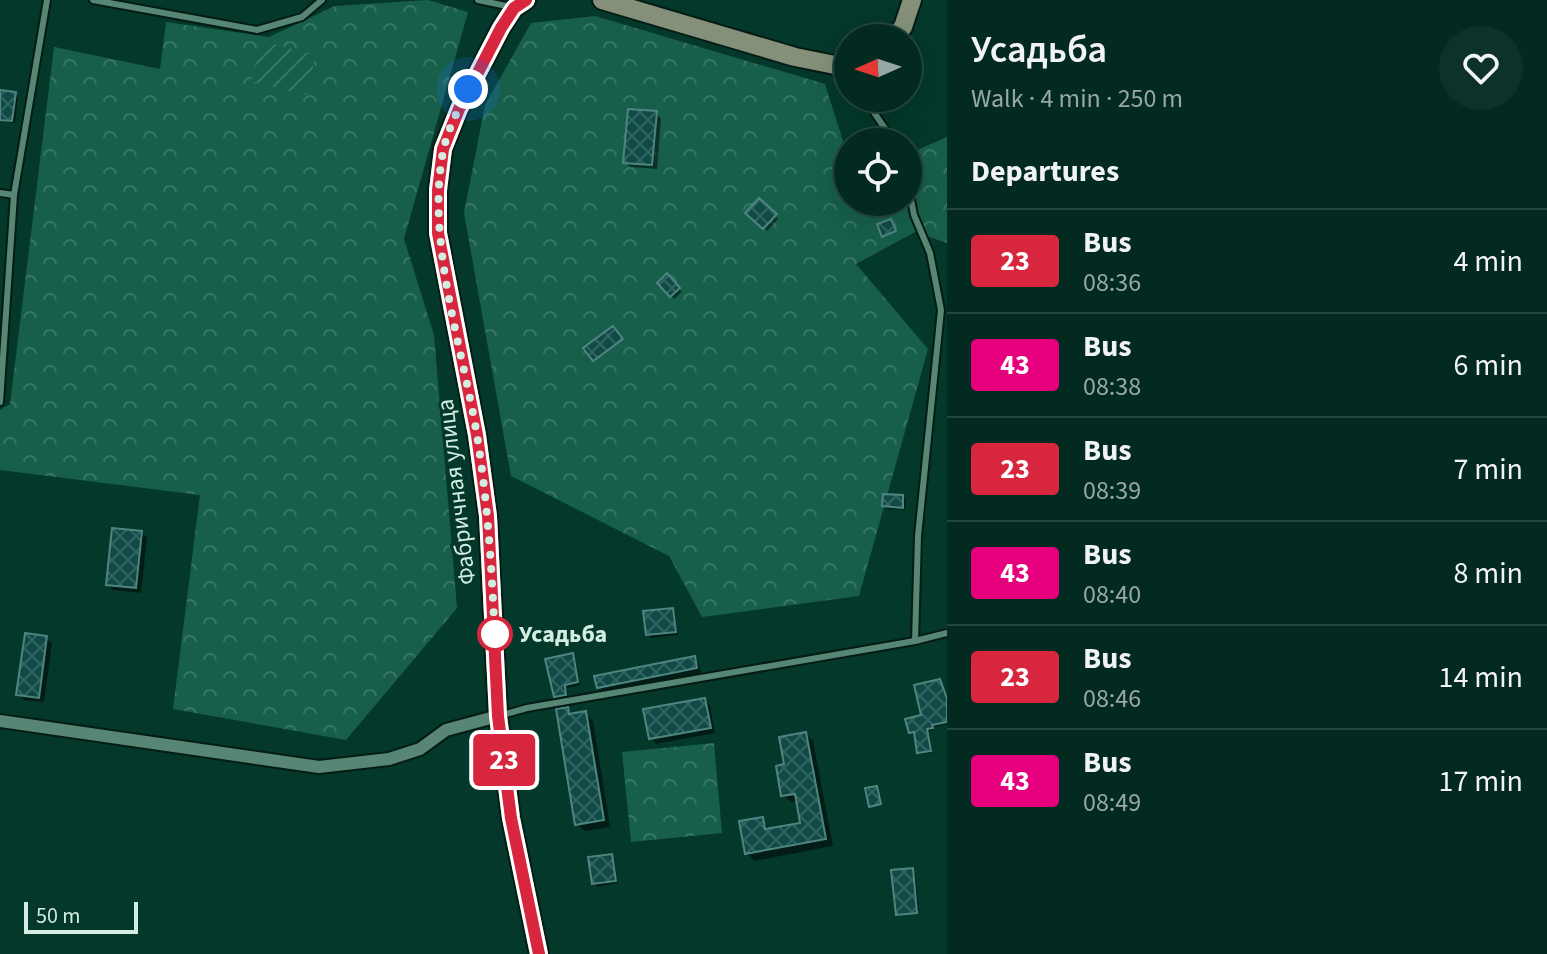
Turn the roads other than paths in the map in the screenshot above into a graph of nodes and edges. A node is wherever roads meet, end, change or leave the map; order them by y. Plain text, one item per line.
1 (47, 0) edge
2 (93, 0) edge
3 (322, 0) edge
4 (478, 0) edge
5 (602, 0) edge
6 (912, 0) edge
7 (520, 4) edge
8 (904, 24) edge
9 (834, 65) edge
10 (0, 193) edge
11 (14, 195) junction
12 (914, 216) edge
13 (0, 402) edge
14 (947, 633) edge
15 (915, 641) junction
16 (498, 716) junction
17 (0, 721) edge
18 (539, 954) edge

1 - 11 lane
2 - 3 lane
4 - 7 lane
5 - 9 street
6 - 8 street
7 - 16 street, Фабричная улица
10 - 11 lane
11 - 13 lane
12 - 15 lane
14 - 15 lane
15 - 16 lane
16 - 17 street
16 - 18 street, Фабричная улица

